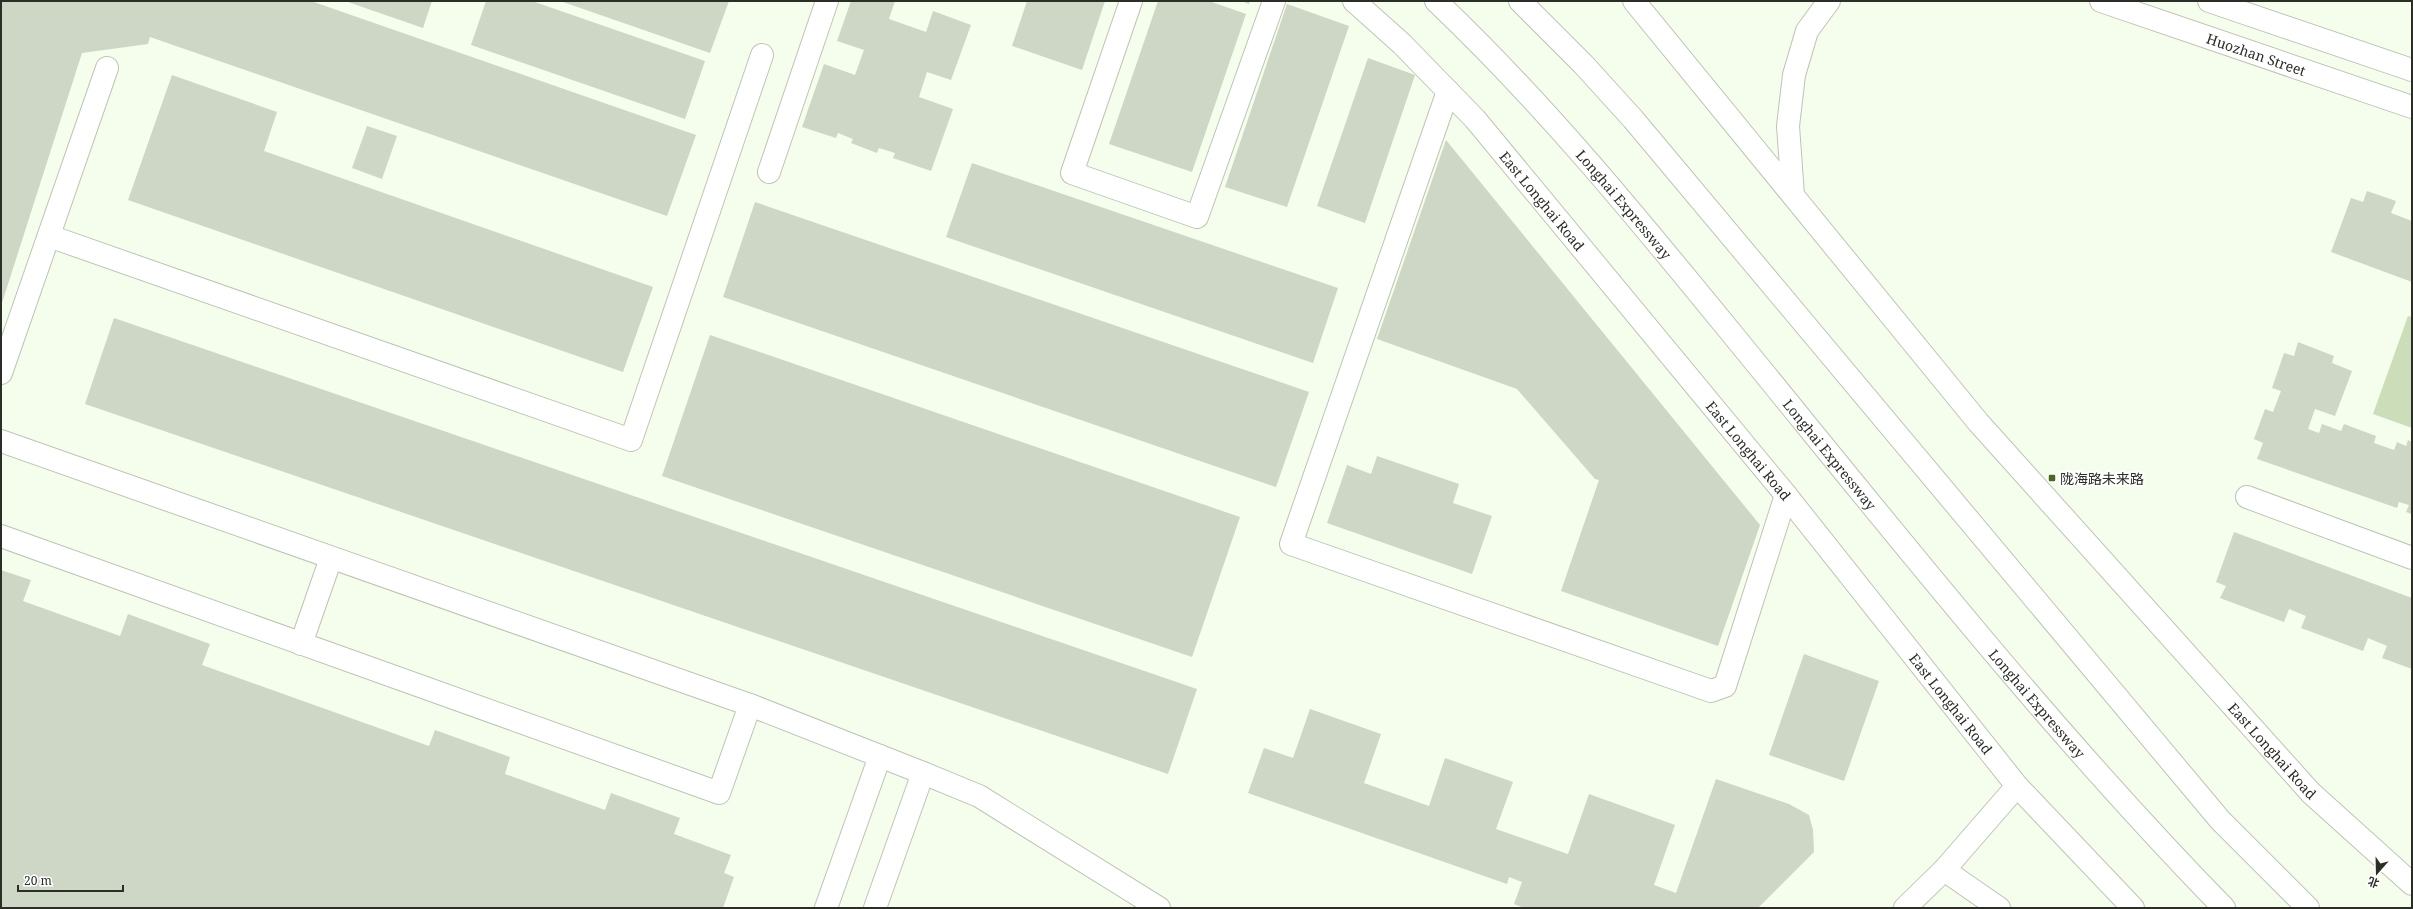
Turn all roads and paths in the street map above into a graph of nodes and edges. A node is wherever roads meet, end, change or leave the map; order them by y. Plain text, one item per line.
1 (827, 1) edge
2 (1131, 1) edge
3 (1274, 1) edge
4 (1354, 1) edge
5 (1436, 1) edge
6 (1520, 1) edge
7 (1634, 1) edge
8 (1829, 1) edge
9 (2101, 1) edge
10 (2209, 1) edge
11 (762, 56) dead end
12 (107, 68) dead end
13 (2412, 70) edge
14 (1448, 91) junction
15 (2412, 107) edge
16 (768, 172) dead end
17 (1793, 195) junction
18 (49, 236) junction
19 (1, 373) edge
20 (1, 441) edge
21 (1786, 495) junction
22 (2247, 497) dead end
23 (1, 536) edge
24 (332, 558) junction
25 (2412, 558) edge
26 (301, 644) junction
27 (750, 705) junction
28 (880, 756) junction
29 (923, 773) junction
30 (2017, 786) junction
31 (1944, 870) junction
32 (2412, 884) edge
33 (826, 908) edge
34 (875, 908) edge
35 (1159, 908) edge
36 (1905, 908) edge
37 (1999, 908) edge
38 (2133, 908) edge
39 (2224, 908) edge
40 (2308, 908) edge

1 - 16 main road
2 - 3 main road
4 - 14 main road, East Longhai Road
5 - 39 main road, Longhai Expressway
6 - 40 main road
7 - 17 main road, East Longhai Road
8 - 17 main road
9 - 15 main road, Huozhan Street
10 - 13 main road
11 - 18 main road
12 - 18 main road
14 - 21 main road, East Longhai Road
14 - 21 main road
17 - 32 main road, East Longhai Road
18 - 19 main road
20 - 24 main road
21 - 30 main road, East Longhai Road
22 - 25 main road
23 - 26 main road
24 - 26 main road
24 - 27 main road
26 - 27 main road
27 - 28 main road
28 - 29 main road
28 - 33 main road
29 - 34 main road
29 - 35 main road
30 - 31 main road
30 - 38 main road, East Longhai Road
31 - 36 main road
31 - 37 main road

